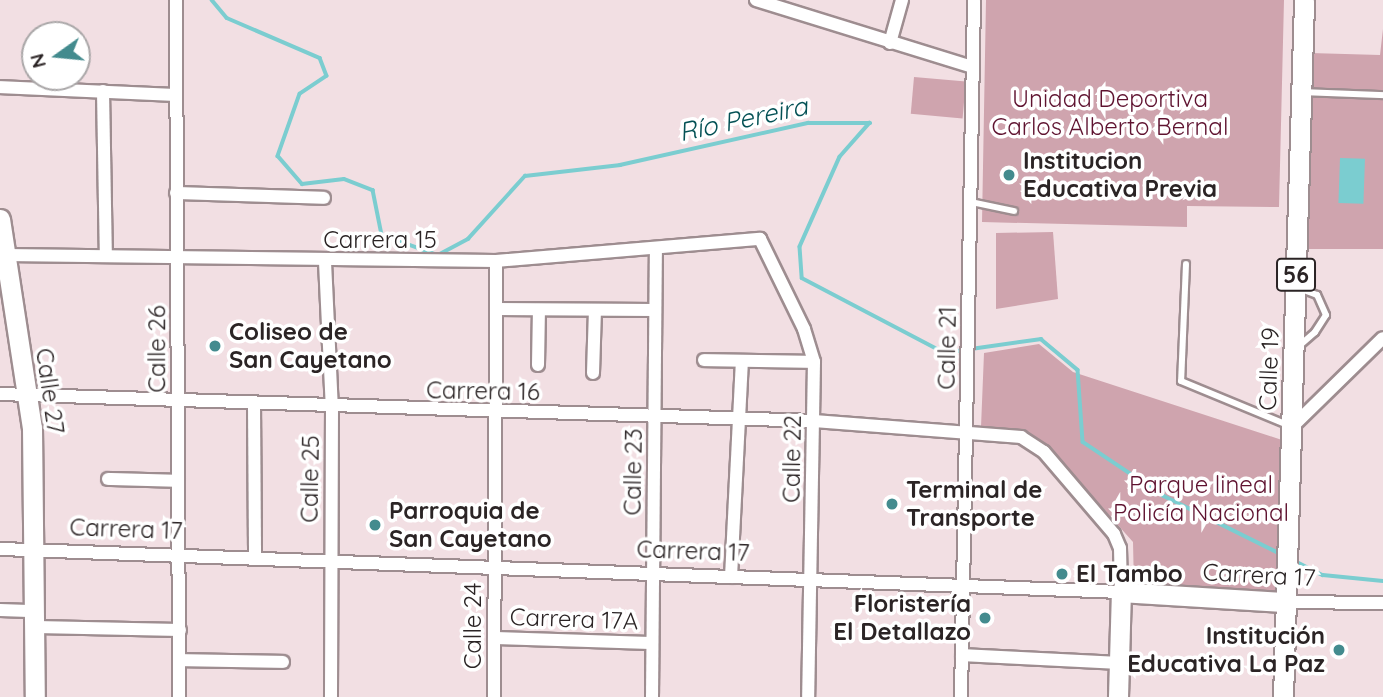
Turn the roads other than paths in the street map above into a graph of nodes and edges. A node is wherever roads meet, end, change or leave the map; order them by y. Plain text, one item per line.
1 (176, 0) edge
2 (756, 0) edge
3 (802, 0) edge
4 (902, 0) edge
5 (974, 0) edge
6 (1304, 0) edge
7 (798, 14) junction
8 (890, 43) junction
9 (973, 67) junction
10 (0, 87) edge
11 (103, 91) junction
12 (1302, 92) junction
13 (1383, 94) edge
14 (175, 95) junction
15 (176, 193) junction
16 (324, 198) dead end
17 (971, 202) junction
18 (1014, 211) dead end
19 (0, 219) edge
20 (754, 238) joint
21 (656, 248) junction
22 (5, 255) junction
23 (106, 256) junction
24 (178, 259) junction
25 (496, 261) junction
26 (325, 262) junction
27 (1186, 264) dead end
28 (1296, 288) junction
29 (496, 309) junction
30 (539, 310) junction
31 (655, 310) junction
32 (595, 311) junction
33 (1383, 338) edge
34 (1294, 349) junction
35 (704, 360) dead end
36 (741, 361) junction
37 (814, 362) junction
38 (538, 365) dead end
39 (593, 373) dead end
40 (0, 394) edge
41 (27, 398) junction
42 (178, 403) junction
43 (254, 406) junction
44 (332, 408) junction
45 (495, 412) junction
46 (654, 415) junction
47 (739, 418) junction
48 (814, 421) junction
49 (1292, 427) junction
50 (966, 430) junction
51 (108, 479) dead end
52 (178, 481) junction
53 (0, 549) edge
54 (36, 550) junction
55 (178, 555) junction
56 (255, 558) junction
57 (330, 561) junction
58 (495, 568) junction
59 (653, 574) junction
60 (731, 577) junction
61 (810, 580) junction
62 (962, 586) junction
63 (1121, 592) junction
64 (1286, 602) junction
65 (1383, 603) edge
66 (0, 610) edge
67 (36, 619) junction
68 (180, 630) junction
69 (494, 638) junction
70 (652, 643) junction
71 (961, 655) junction
72 (180, 660) junction
73 (283, 662) dead end
74 (1119, 663) junction
75 (36, 697) edge
76 (179, 697) edge
77 (331, 697) edge
78 (494, 697) edge
79 (652, 697) edge
80 (808, 697) edge
81 (961, 697) edge
82 (1118, 697) edge
83 (1283, 697) edge

1 - 14 street, Calle 26
2 - 7 street
3 - 7 street
4 - 8 street
5 - 9 street, Calle 21
6 - 12 main road, Calle 19 / 56
7 - 8 street
8 - 9 street
9 - 17 street, Calle 21
10 - 11 street
11 - 14 street
11 - 23 street
12 - 13 lane
12 - 28 main road, Calle 19 / 56
14 - 15 street, Calle 26
15 - 16 street
15 - 24 street, Calle 26
17 - 18 lane
17 - 50 street, Calle 21
19 - 22 main road, Calle 27
20 - 21 street, Carrera 15
20 - 37 street, Calle 22
21 - 25 street, Carrera 15
21 - 31 street, Calle 23
22 - 23 street, Carrera 15
22 - 41 main road, Calle 27
23 - 24 street, Carrera 15
24 - 26 street, Carrera 15
24 - 42 street, Calle 26
25 - 26 street, Carrera 15
25 - 29 street, Calle 24
26 - 44 street, Calle 25
27 - 49 lane
28 - 34 main road, Calle 19 / 56
28 - 34 lane
29 - 30 street
29 - 45 street, Calle 24
30 - 32 street
30 - 38 street
31 - 32 street
31 - 46 street, Calle 23
32 - 39 street
33 - 49 street
34 - 49 main road, Calle 19 / 56
35 - 36 street
36 - 37 street
36 - 47 street
37 - 48 street, Calle 22
40 - 41 street, Carrera 16
41 - 42 street, Carrera 16
41 - 54 main road, Calle 27
42 - 43 street, Carrera 16
42 - 52 street, Calle 26
43 - 44 street, Carrera 16
43 - 56 street
44 - 45 street, Carrera 16
44 - 57 street, Calle 25
45 - 46 street, Carrera 16
45 - 58 street, Calle 24
46 - 47 street, Carrera 16
46 - 59 street, Calle 23
47 - 48 street, Carrera 16
47 - 60 street
48 - 50 street, Carrera 16
48 - 61 street, Calle 22
49 - 64 main road, Calle 19 / 56
50 - 62 street, Calle 21
50 - 63 street, Carrera 16
51 - 52 street
52 - 55 street, Calle 26
53 - 54 street, Carrera 17
54 - 55 street, Carrera 17
54 - 67 main road, Calle 27
55 - 56 street, Carrera 17
55 - 68 street, Calle 26
56 - 57 street, Carrera 17
57 - 58 street, Carrera 17
57 - 77 street, Calle 25
58 - 59 street, Carrera 17
58 - 69 street, Calle 24
59 - 60 street, Carrera 17
59 - 70 street, Calle 23
60 - 61 street, Carrera 17
61 - 62 street, Carrera 17
61 - 80 street, Calle 22
62 - 63 street, Carrera 17
62 - 71 street, Calle 21
63 - 64 main road, Carrera 17
63 - 74 main road
64 - 65 street, Carrera 17
64 - 83 main road, Calle 19 / 56
66 - 67 street
67 - 68 street
67 - 75 main road, Calle 27
68 - 72 street, Calle 26
69 - 70 street, Carrera 17A
69 - 78 street, Calle 24
70 - 79 street, Calle 23
71 - 74 street
71 - 81 street, Calle 21
72 - 73 street
72 - 76 street, Calle 26
74 - 82 main road

